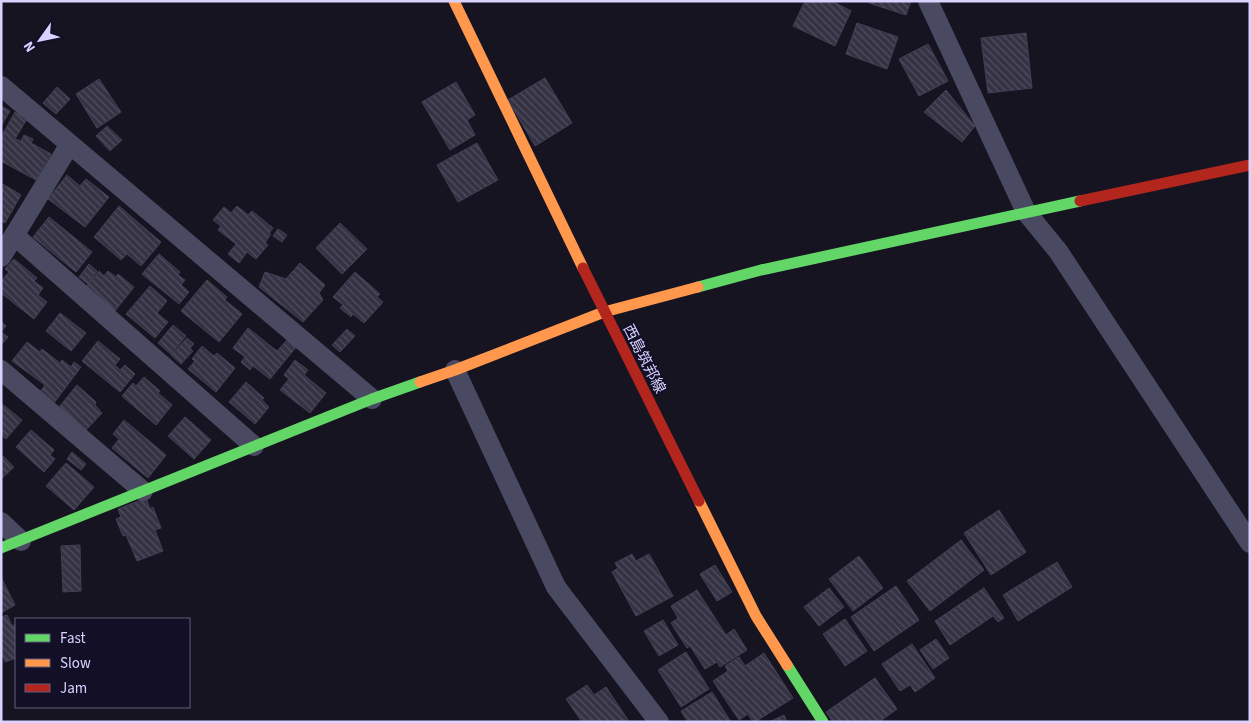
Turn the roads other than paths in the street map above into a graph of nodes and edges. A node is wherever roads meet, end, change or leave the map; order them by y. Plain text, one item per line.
1 (454, 1) edge
2 (928, 1) edge
3 (1, 86) edge
4 (70, 144) junction
5 (1250, 165) edge
6 (1026, 212) junction
7 (14, 235) junction
8 (1, 257) edge
9 (604, 312) junction
10 (1, 370) edge
11 (455, 370) junction
12 (372, 399) junction
13 (254, 446) junction
14 (143, 491) junction
15 (1, 522) edge
16 (21, 541) junction
17 (1250, 543) edge
18 (1, 548) edge
19 (659, 722) edge
20 (823, 722) edge

1 - 9 street, 西島筑邦線
2 - 6 street
3 - 4 street
4 - 7 street
4 - 12 street
5 - 6 street
6 - 9 street
6 - 17 street
7 - 8 street
7 - 13 street
9 - 11 street
9 - 20 street, 西島筑邦線
10 - 14 street
11 - 12 street
11 - 19 street
12 - 13 street
13 - 14 street
14 - 16 street
15 - 16 street
16 - 18 street

